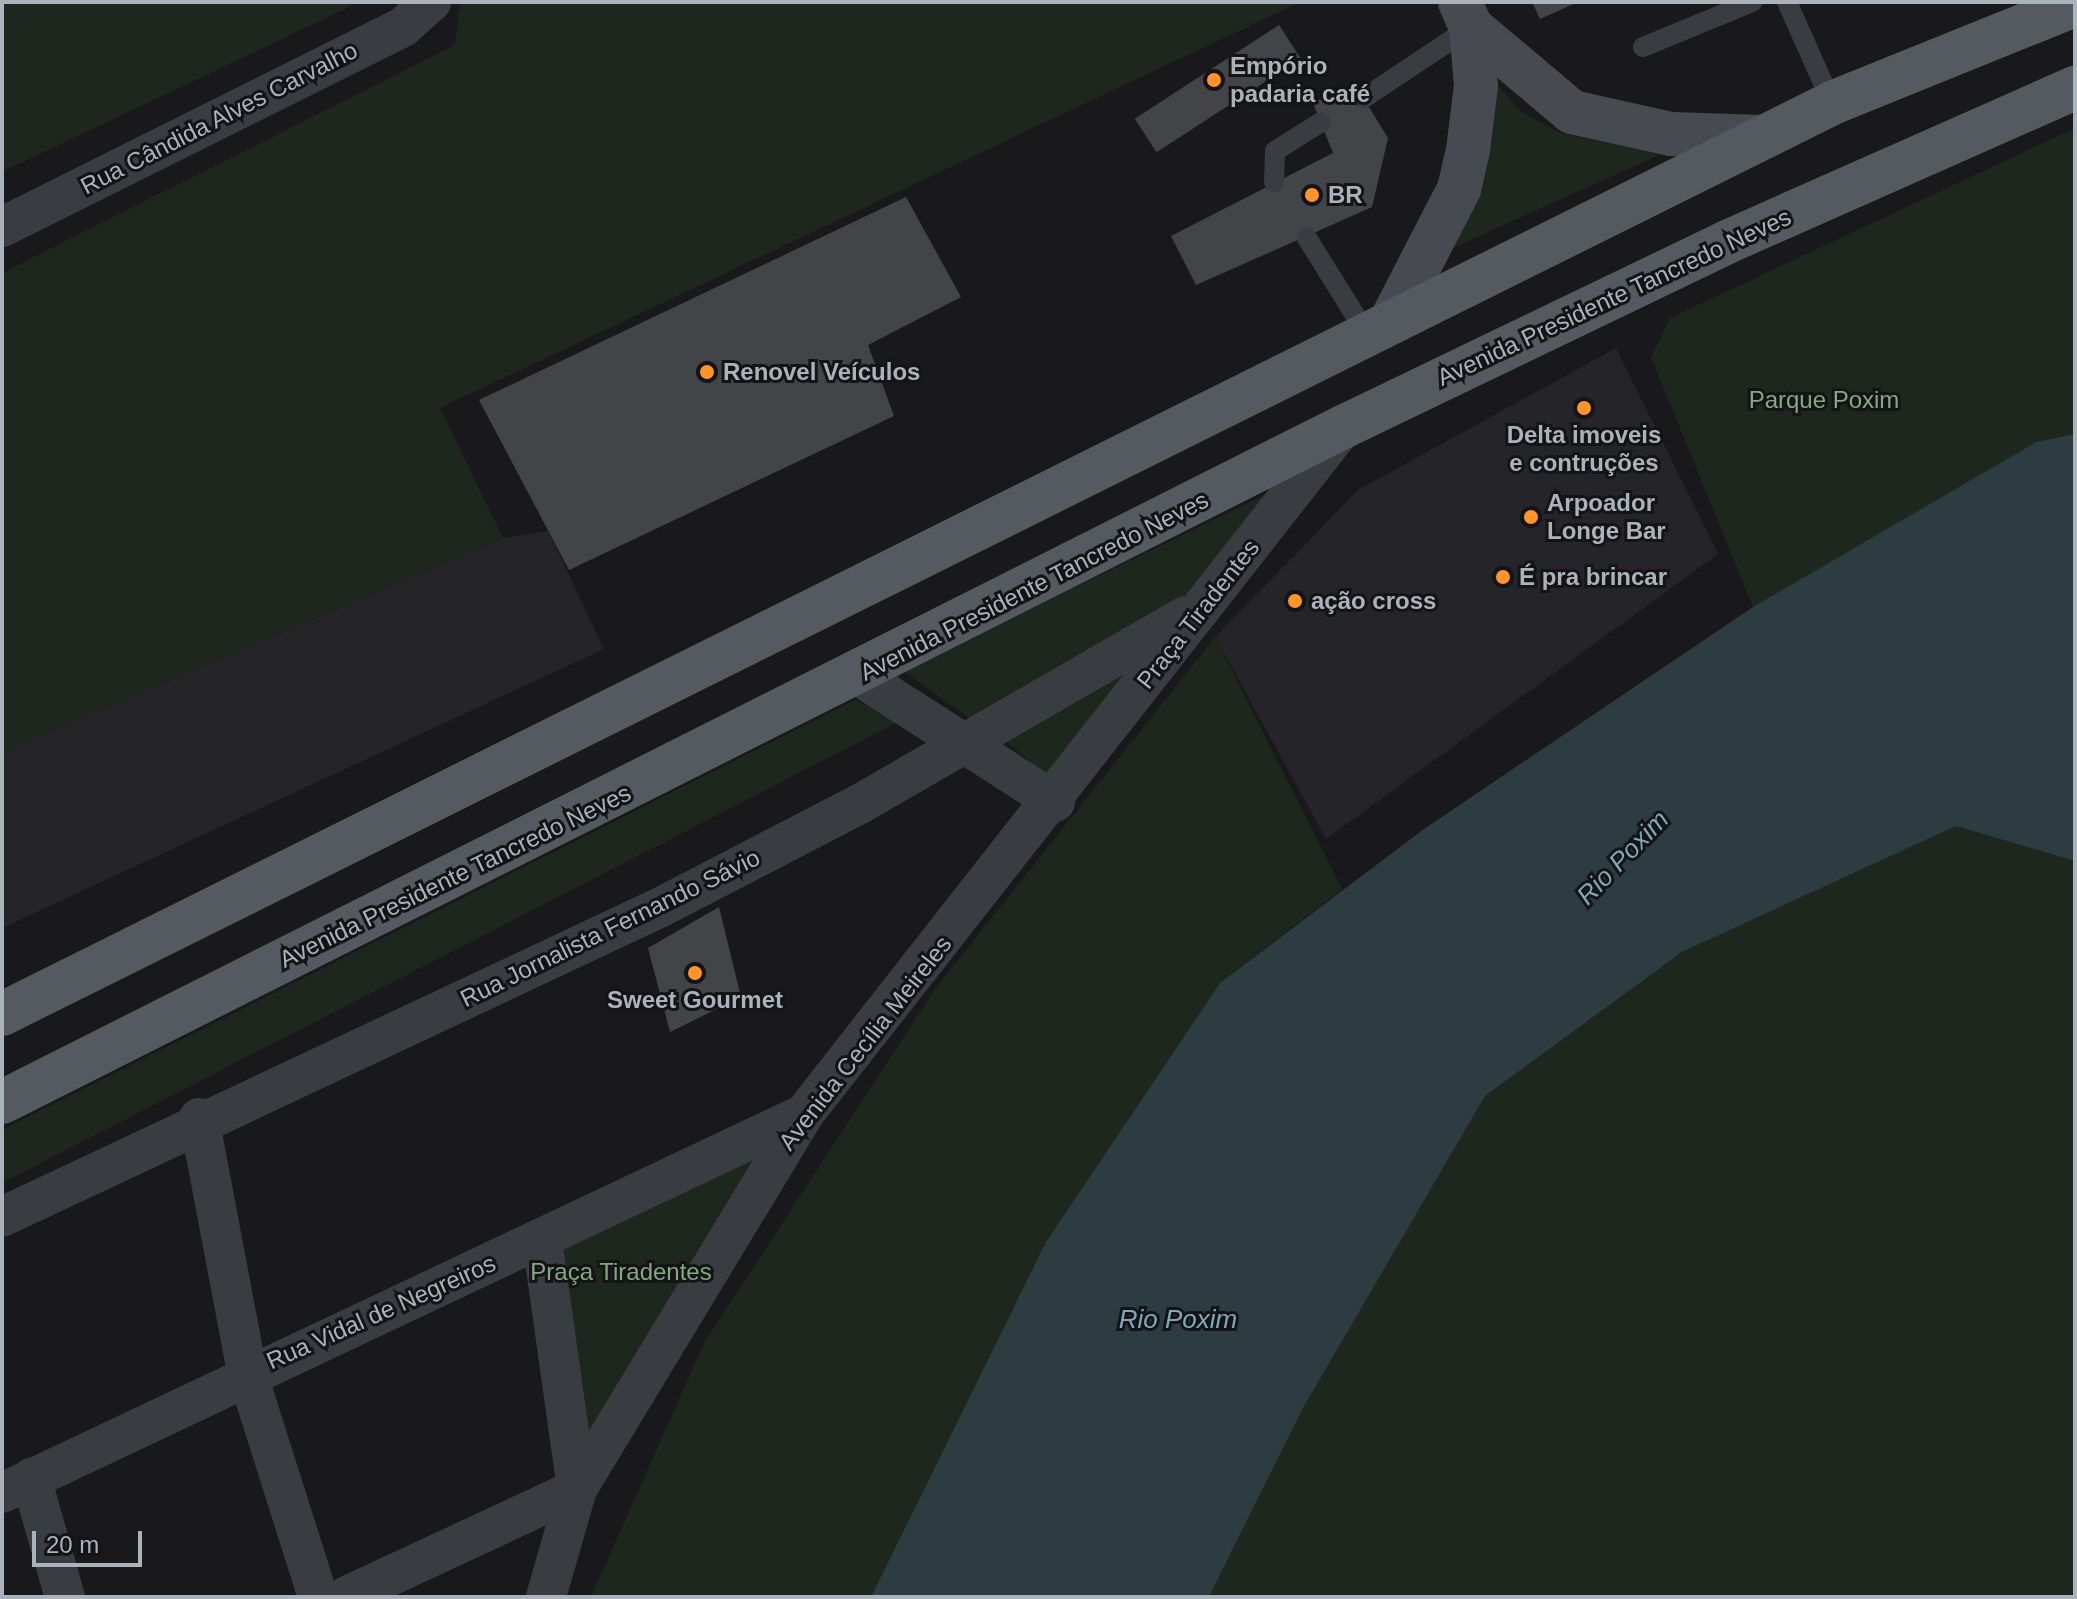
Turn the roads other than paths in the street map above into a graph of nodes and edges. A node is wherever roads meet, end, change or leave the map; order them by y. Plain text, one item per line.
1 (431, 2) edge
2 (1752, 2) edge
3 (1787, 2) edge
4 (2075, 5) edge
5 (1466, 14) edge
6 (1643, 47) dead end
7 (2075, 88) edge
8 (1364, 98) dead end
9 (1832, 103) junction
10 (1321, 122) dead end
11 (1763, 137) junction
12 (1274, 182) dead end
13 (2, 227) edge
14 (1307, 238) dead end
15 (1379, 324) junction
16 (1343, 427) junction
17 (1202, 607) junction
18 (859, 676) junction
19 (970, 741) junction
20 (1055, 802) junction
21 (2, 1014) edge
22 (2, 1102) edge
23 (804, 1114) junction
24 (199, 1118) junction
25 (2, 1217) edge
26 (542, 1239) junction
27 (247, 1373) junction
28 (17, 1486) edge
29 (577, 1489) junction
30 (65, 1597) edge
31 (318, 1597) edge
32 (345, 1597) edge
33 (546, 1597) edge

1 - 13 street, Rua Cândida Alves Carvalho
2 - 6 lane
3 - 9 lane
4 - 9 main road
5 - 8 lane
5 - 11 street
5 - 15 street
7 - 16 main road, Avenida Presidente Tancredo Neves
9 - 11 main road
10 - 12 lane
11 - 15 main road
14 - 15 lane
15 - 21 main road
16 - 17 street, Praça Tiradentes
16 - 18 main road, Avenida Presidente Tancredo Neves
17 - 19 street, Rua Jornalista Fernando Sávio
17 - 20 street, Praça Tiradentes
18 - 19 street
18 - 22 main road, Avenida Presidente Tancredo Neves
19 - 20 street
19 - 24 street, Rua Jornalista Fernando Sávio
20 - 23 street, Avenida Cecília Meireles
23 - 26 street, Rua Vidal de Negreiros
23 - 29 street, Avenida Cecília Meireles
24 - 25 street, Rua Jornalista Fernando Sávio
24 - 27 street
26 - 27 street, Rua Vidal de Negreiros
26 - 29 street
27 - 28 street, Rua Vidal de Negreiros
27 - 31 street
28 - 30 street
29 - 32 street
29 - 33 street, Avenida Cecília Meireles

